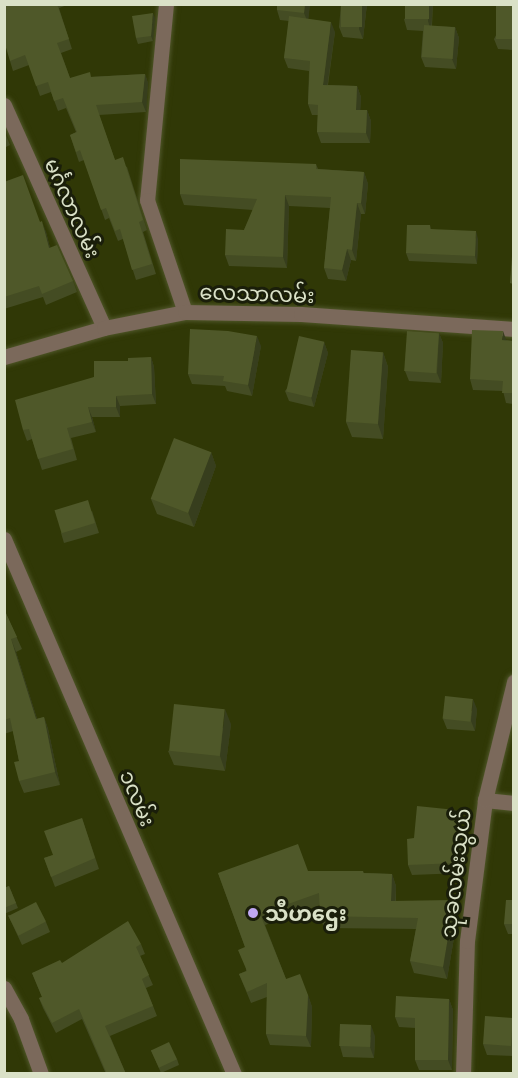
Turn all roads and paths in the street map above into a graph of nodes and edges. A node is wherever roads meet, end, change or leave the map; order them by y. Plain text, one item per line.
1 (166, 4) edge
2 (4, 105) edge
3 (184, 312) junction
4 (104, 328) junction
5 (513, 329) edge
6 (4, 357) edge
7 (5, 540) edge
8 (513, 682) edge
9 (485, 800) junction
10 (513, 803) edge
11 (4, 988) edge
12 (41, 1074) edge
13 (234, 1074) edge
14 (463, 1074) edge

1 - 3 street
2 - 4 street, မင်္ဂလာလမ်း
3 - 4 street, လေသာလမ်း
3 - 5 street, လေသာလမ်း
4 - 6 street, လေသာလမ်း
7 - 13 street, ၁လမ်း
8 - 9 street, သုခလမ်းသွယ်
9 - 10 street
9 - 14 street, သုခလမ်းသွယ်
11 - 12 street

